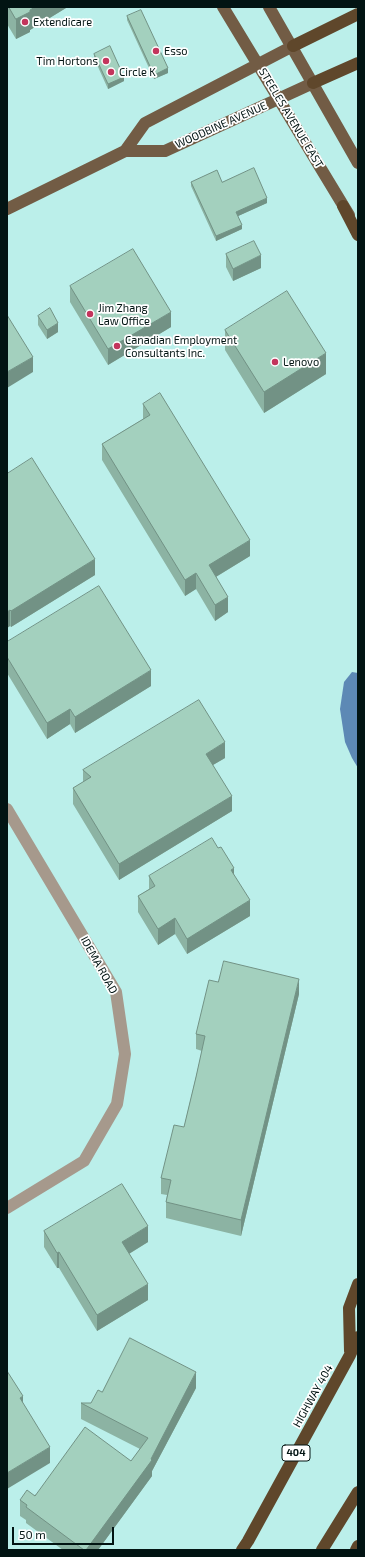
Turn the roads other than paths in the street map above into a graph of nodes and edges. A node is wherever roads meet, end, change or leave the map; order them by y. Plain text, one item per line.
1 (223, 7) edge
2 (269, 7) edge
3 (358, 14) edge
4 (293, 46) junction
5 (358, 63) edge
6 (258, 65) junction
7 (313, 83) junction
8 (279, 99) junction
9 (125, 151) junction
10 (358, 163) edge
11 (344, 206) junction
12 (7, 209) edge
13 (358, 229) edge
14 (358, 234) edge
15 (7, 809) edge
16 (7, 1208) edge
17 (358, 1284) edge
18 (358, 1337) edge
19 (350, 1355) junction
20 (358, 1492) edge
21 (358, 1546) edge
22 (242, 1550) edge
23 (322, 1550) edge
24 (356, 1550) edge

1 - 6 main road, STEELES AVENUE EAST
2 - 4 main road
3 - 4 highway
4 - 6 main road, WOODBINE AVENUE
4 - 7 main road
5 - 7 highway
6 - 8 main road, STEELES AVENUE EAST
6 - 9 main road, WOODBINE AVENUE
7 - 8 main road, WOODBINE AVENUE
7 - 10 main road
8 - 9 main road, WOODBINE AVENUE
8 - 11 main road, STEELES AVENUE EAST
9 - 12 main road, WOODBINE AVENUE
11 - 13 main road, STEELES AVENUE EAST
11 - 14 highway
15 - 16 street, IDEMA ROAD
17 - 19 highway
18 - 19 highway, HIGHWAY 404 / 404
19 - 22 highway, HIGHWAY 404 / 404
20 - 23 highway
21 - 24 highway

